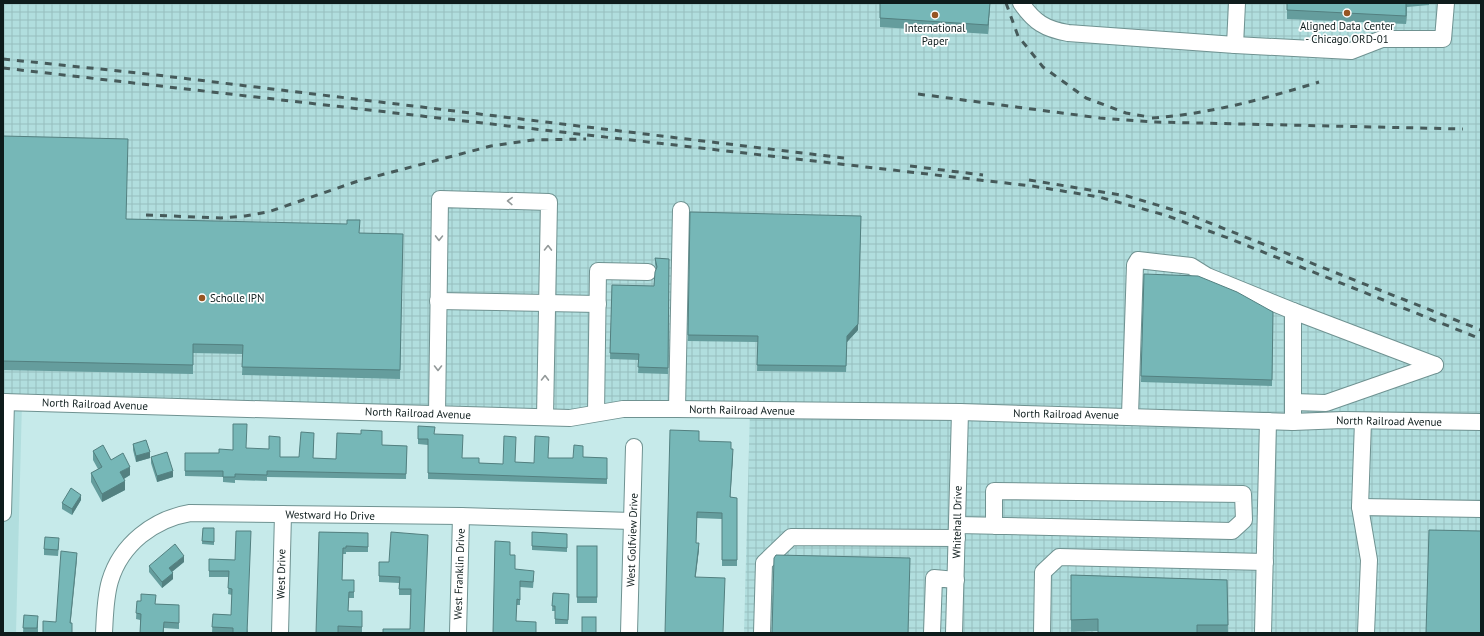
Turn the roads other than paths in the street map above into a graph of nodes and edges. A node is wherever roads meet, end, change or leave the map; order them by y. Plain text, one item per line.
1 (1021, 3) edge
2 (1237, 3) edge
3 (1446, 3) edge
4 (1235, 45) junction
5 (681, 210) dead end
6 (648, 272) dead end
7 (438, 301) junction
8 (546, 304) junction
9 (598, 304) junction
10 (1293, 311) junction
11 (4, 402) edge
12 (1293, 402) junction
13 (677, 409) junction
14 (960, 412) junction
15 (596, 413) junction
16 (437, 414) junction
17 (1130, 415) junction
18 (545, 417) junction
19 (1268, 421) junction
20 (1363, 421) junction
21 (1293, 422) junction
22 (1481, 422) edge
23 (4, 434) edge
24 (634, 447) dead end
25 (1360, 507) junction
26 (1481, 509) edge
27 (3, 513) edge
28 (283, 514) junction
29 (461, 516) junction
30 (632, 521) junction
31 (994, 526) junction
32 (957, 532) junction
33 (1265, 562) junction
34 (956, 580) junction
35 (104, 633) edge
36 (280, 633) edge
37 (458, 633) edge
38 (629, 633) edge
39 (762, 633) edge
40 (932, 633) edge
41 (954, 633) edge
42 (1042, 633) edge
43 (1263, 633) edge
44 (1366, 633) edge

1 - 4 street
2 - 4 street
3 - 4 street
5 - 13 street
6 - 9 street
7 - 8 street
8 -> 7 street
7 -> 16 street
8 - 9 street
18 -> 8 street
9 - 15 street
10 - 12 street
10 - 12 street
10 - 17 street
11 - 16 street, North Railroad Avenue
11 - 23 street
12 - 21 street
13 - 14 street, North Railroad Avenue
13 - 15 street, North Railroad Avenue
14 - 17 street, North Railroad Avenue
14 - 32 street, Whitehall Drive
15 - 18 street, North Railroad Avenue
16 - 18 street, North Railroad Avenue
17 - 19 street, North Railroad Avenue
19 - 21 street, North Railroad Avenue
19 - 33 street
20 - 21 street, North Railroad Avenue
20 - 22 street, North Railroad Avenue
20 - 25 street
23 - 27 street
24 - 30 street, West Golfview Drive
25 - 26 street
25 - 44 street
28 - 29 street, Westward Ho Drive
28 - 35 street, Westward Ho Drive
28 - 36 street, West Drive
29 - 30 street, Westward Ho Drive
29 - 37 street, West Franklin Drive
30 - 38 street, West Golfview Drive
31 - 31 street
31 - 32 street
32 - 34 street, Whitehall Drive
32 - 39 street
33 - 42 street
33 - 43 street
34 - 40 street
34 - 41 street, Whitehall Drive

